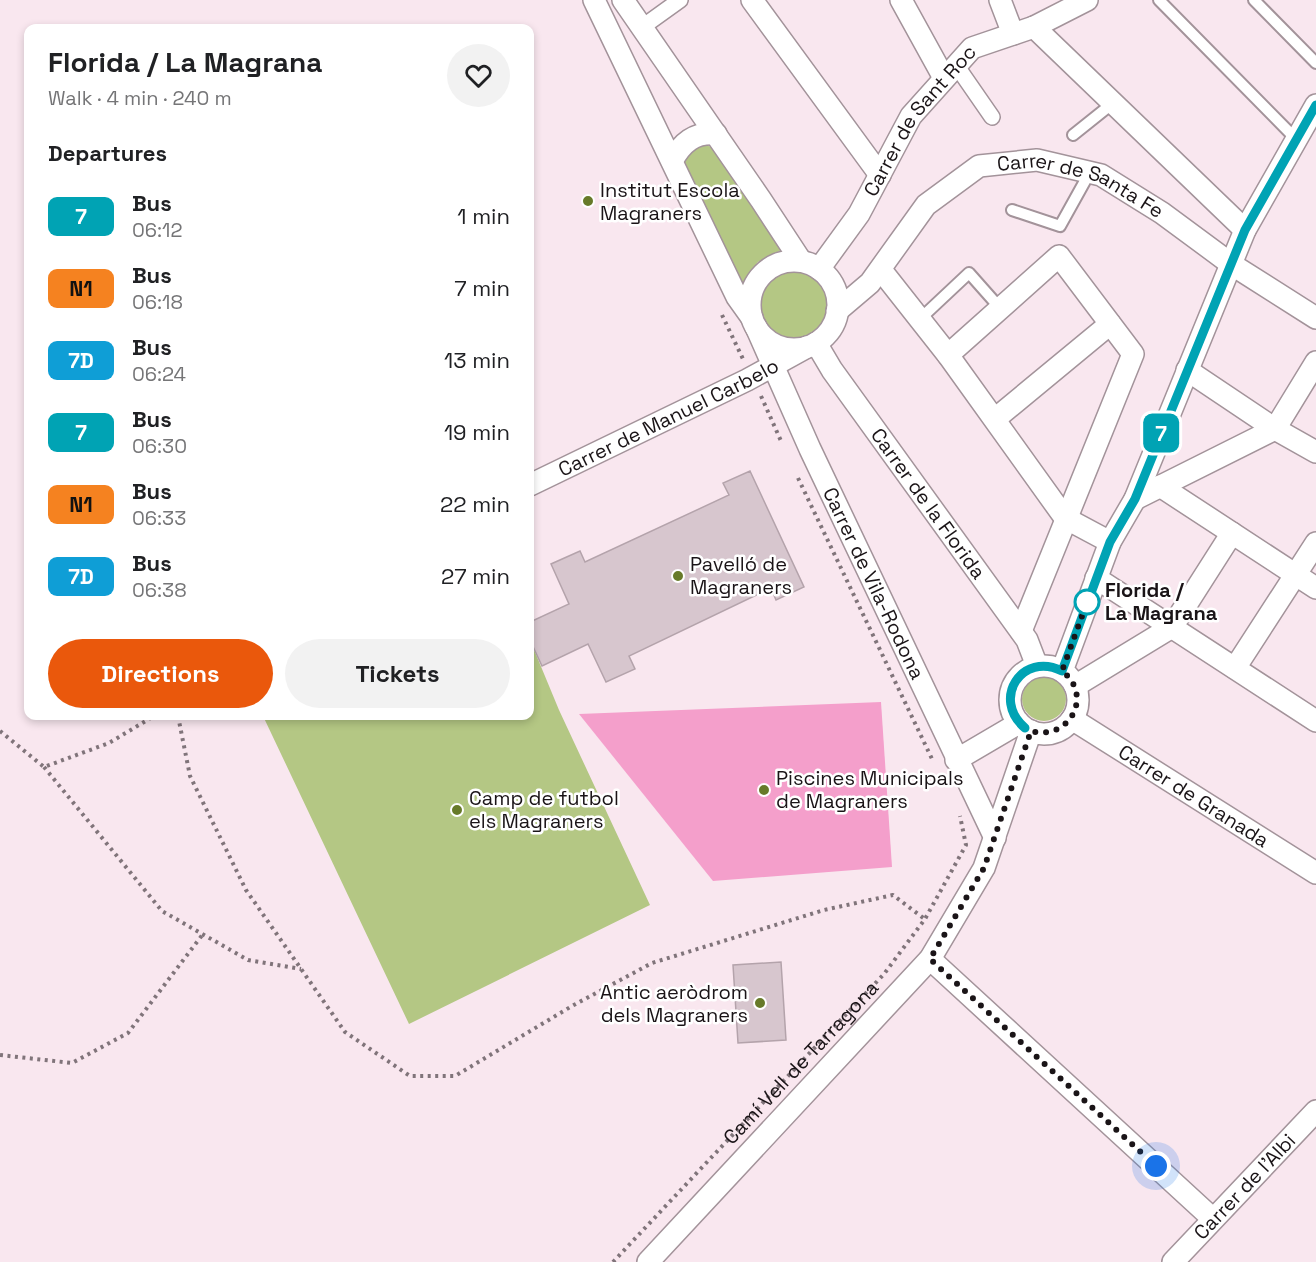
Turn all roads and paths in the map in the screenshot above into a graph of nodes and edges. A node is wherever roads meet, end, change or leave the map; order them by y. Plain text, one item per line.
1 (594, 0) edge
2 (623, 0) edge
3 (680, 0) edge
4 (752, 0) edge
5 (901, 0) edge
6 (1000, 0) edge
7 (1087, 0) edge
8 (1159, 0) edge
9 (1254, 0) edge
10 (1034, 27) junction
11 (641, 28) junction
12 (1013, 34) junction
13 (1316, 63) edge
14 (950, 71) junction
15 (1113, 103) junction
16 (1316, 105) edge
17 (992, 117) dead end
18 (716, 134) junction
19 (1073, 135) dead end
20 (1296, 139) junction
21 (672, 161) junction
22 (1090, 172) junction
23 (880, 175) junction
24 (1012, 210) dead end
25 (1245, 230) junction
26 (1231, 264) junction
27 (810, 265) junction
28 (881, 270) junction
29 (1000, 308) junction
30 (837, 311) junction
31 (1316, 318) edge
32 (920, 319) junction
33 (754, 322) junction
34 (1110, 324) junction
35 (811, 345) junction
36 (948, 355) junction
37 (1316, 362) edge
38 (773, 365) junction
39 (1187, 370) junction
40 (995, 419) junction
41 (1275, 429) junction
42 (1316, 452) edge
43 (534, 483) edge
44 (1160, 486) junction
45 (1135, 499) junction
46 (1065, 518) junction
47 (1232, 533) junction
48 (1110, 542) junction
49 (1316, 543) edge
50 (1296, 574) junction
51 (1096, 578) junction
52 (1316, 588) edge
53 (1172, 627) junction
54 (1021, 631) junction
55 (1036, 666) junction
56 (1235, 668) junction
57 (1068, 678) junction
58 (1072, 719) junction
59 (147, 720) edge
60 (179, 720) edge
61 (1316, 722) edge
62 (1025, 727) junction
63 (0, 732) edge
64 (956, 760) junction
65 (44, 767) junction
66 (995, 838) junction
67 (966, 845) dead end
68 (1316, 873) edge
69 (925, 919) junction
70 (203, 934) junction
71 (945, 935) junction
72 (930, 959) junction
73 (301, 969) junction
74 (0, 1055) edge
75 (1316, 1112) edge
76 (1213, 1219) junction
77 (614, 1262) edge
78 (648, 1262) edge
79 (1173, 1262) edge

1 - 21 street, Carrer de Vila-Rodona
2 - 11 street
3 - 11 street
4 - 23 street
5 - 14 street
6 - 12 street
7 - 10 street, Carrer de Sant Roc
8 - 20 lane
9 - 13 lane
10 - 12 street, Carrer de Sant Roc
10 - 15 street
11 - 18 street
12 - 14 street, Carrer de Sant Roc
14 - 17 street
14 - 23 street, Carrer de Sant Roc
15 - 19 lane
15 - 25 street
16 - 20 street
18 - 21 street
18 - 27 street
20 - 25 street
21 - 33 street, Carrer de Vila-Rodona
22 - 24 lane
22 - 26 street, Carrer de Santa Fe
22 - 28 street, Carrer de Santa Fe
23 - 27 street, Carrer de Sant Roc
25 - 26 street
26 - 31 street, Carrer de Santa Fe
26 - 39 street
27 - 30 street
27 - 33 street
28 - 30 street, Carrer de Santa Fe
28 - 32 street
29 - 32 lane
29 - 34 street
29 - 36 street
30 - 35 street
32 - 36 street
33 - 35 street
33 - 38 street, Carrer de Vila-Rodona
34 - 40 street
34 - 46 street
35 - 38 street, Carrer de Manuel Carbelo
35 - 54 street, Carrer de la Florida
36 - 40 street
37 - 41 street
38 - 43 street, Carrer de Manuel Carbelo
38 - 64 street, Carrer de Vila-Rodona
39 - 41 street
39 - 45 street
40 - 46 street
41 - 42 street
41 - 44 street
44 - 45 street
44 - 47 street
45 - 48 street
46 - 48 street
46 - 54 street
47 - 50 street
47 - 53 street
48 - 51 street
49 - 50 street
50 - 52 street
50 - 56 street
51 - 53 street
51 - 57 street
53 - 56 street
53 - 57 street
54 - 55 street, Carrer de la Florida
55 - 57 street
55 - 62 street
56 - 61 street
57 - 58 street
58 - 62 street
58 - 68 street, Carrer de Granada
59 - 65 path
60 - 73 path
62 - 64 street
62 - 66 street, Camí Vell de Tarragona
63 - 65 path
64 - 66 street, Carrer de Vila-Rodona
65 - 70 path
66 - 71 street, Camí Vell de Tarragona
67 - 69 path, Camí Vell de Tarragona
69 - 71 path
69 - 73 path
69 - 77 path, Camí Vell de Tarragona
70 - 73 path
70 - 74 path
71 - 72 street, Camí Vell de Tarragona
72 - 76 street
72 - 78 street, Camí Vell de Tarragona
75 - 76 street, Carrer de l'Albi
76 - 79 street, Carrer de l'Albi

